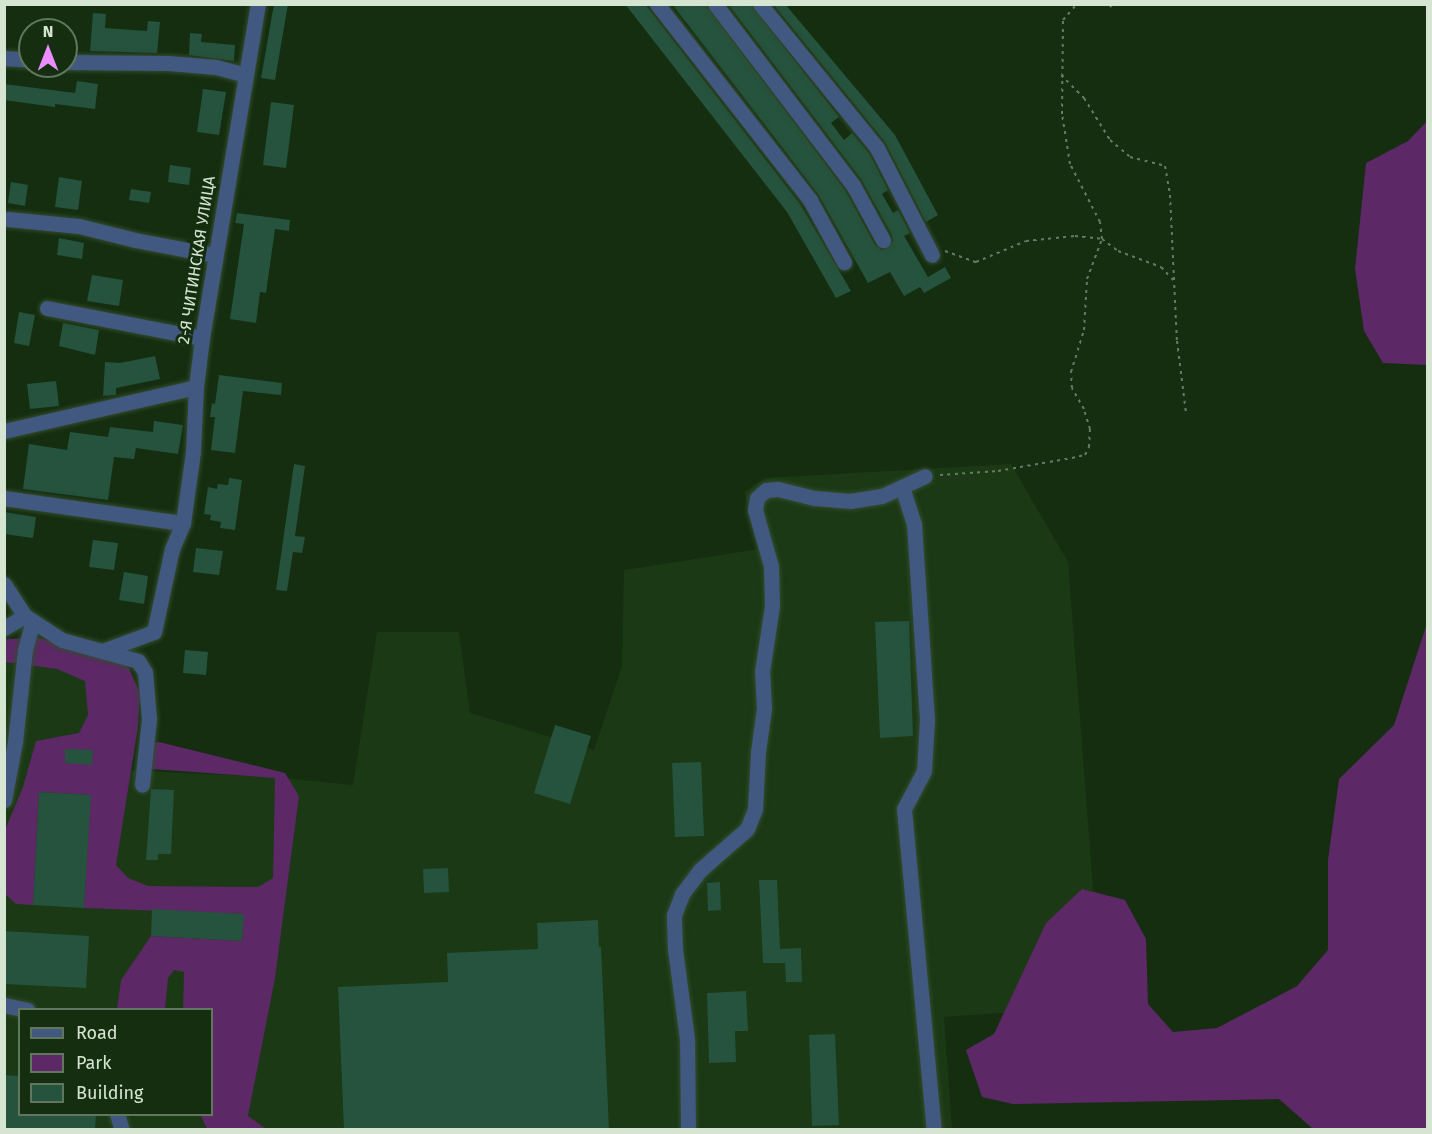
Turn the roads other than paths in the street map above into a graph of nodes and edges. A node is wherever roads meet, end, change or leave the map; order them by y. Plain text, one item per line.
1 (258, 4) edge
2 (657, 4) edge
3 (715, 4) edge
4 (760, 4) edge
5 (78, 62) edge
6 (246, 75) junction
7 (8, 219) dead end
8 (883, 240) dead end
9 (929, 251) road end
10 (214, 255) junction
11 (844, 262) dead end
12 (47, 308) dead end
13 (202, 338) junction
14 (195, 387) junction
15 (4, 431) edge
16 (925, 476) road end
17 (902, 487) junction
18 (4, 498) edge
19 (183, 523) junction
20 (4, 584) edge
21 (29, 618) junction
22 (4, 628) edge
23 (105, 650) junction
24 (142, 785) dead end
25 (4, 800) edge
26 (688, 1130) edge
27 (934, 1130) edge

1 - 6 street, 2-Я ЧИТИНСКАЯ УЛИЦА
2 - 11 street
3 - 8 street
4 - 9 street
5 - 6 street
6 - 10 street, 2-Я ЧИТИНСКАЯ УЛИЦА
7 - 10 street
10 - 13 street, 2-Я ЧИТИНСКАЯ УЛИЦА
12 - 13 street
13 - 14 street, 2-Я ЧИТИНСКАЯ УЛИЦА
14 - 15 street
14 - 19 street, 2-Я ЧИТИНСКАЯ УЛИЦА
16 - 17 street
17 - 26 street
17 - 27 street
18 - 19 street
19 - 23 street, 2-Я ЧИТИНСКАЯ УЛИЦА
20 - 21 street
21 - 22 street
21 - 23 street
21 - 25 street
23 - 24 street

